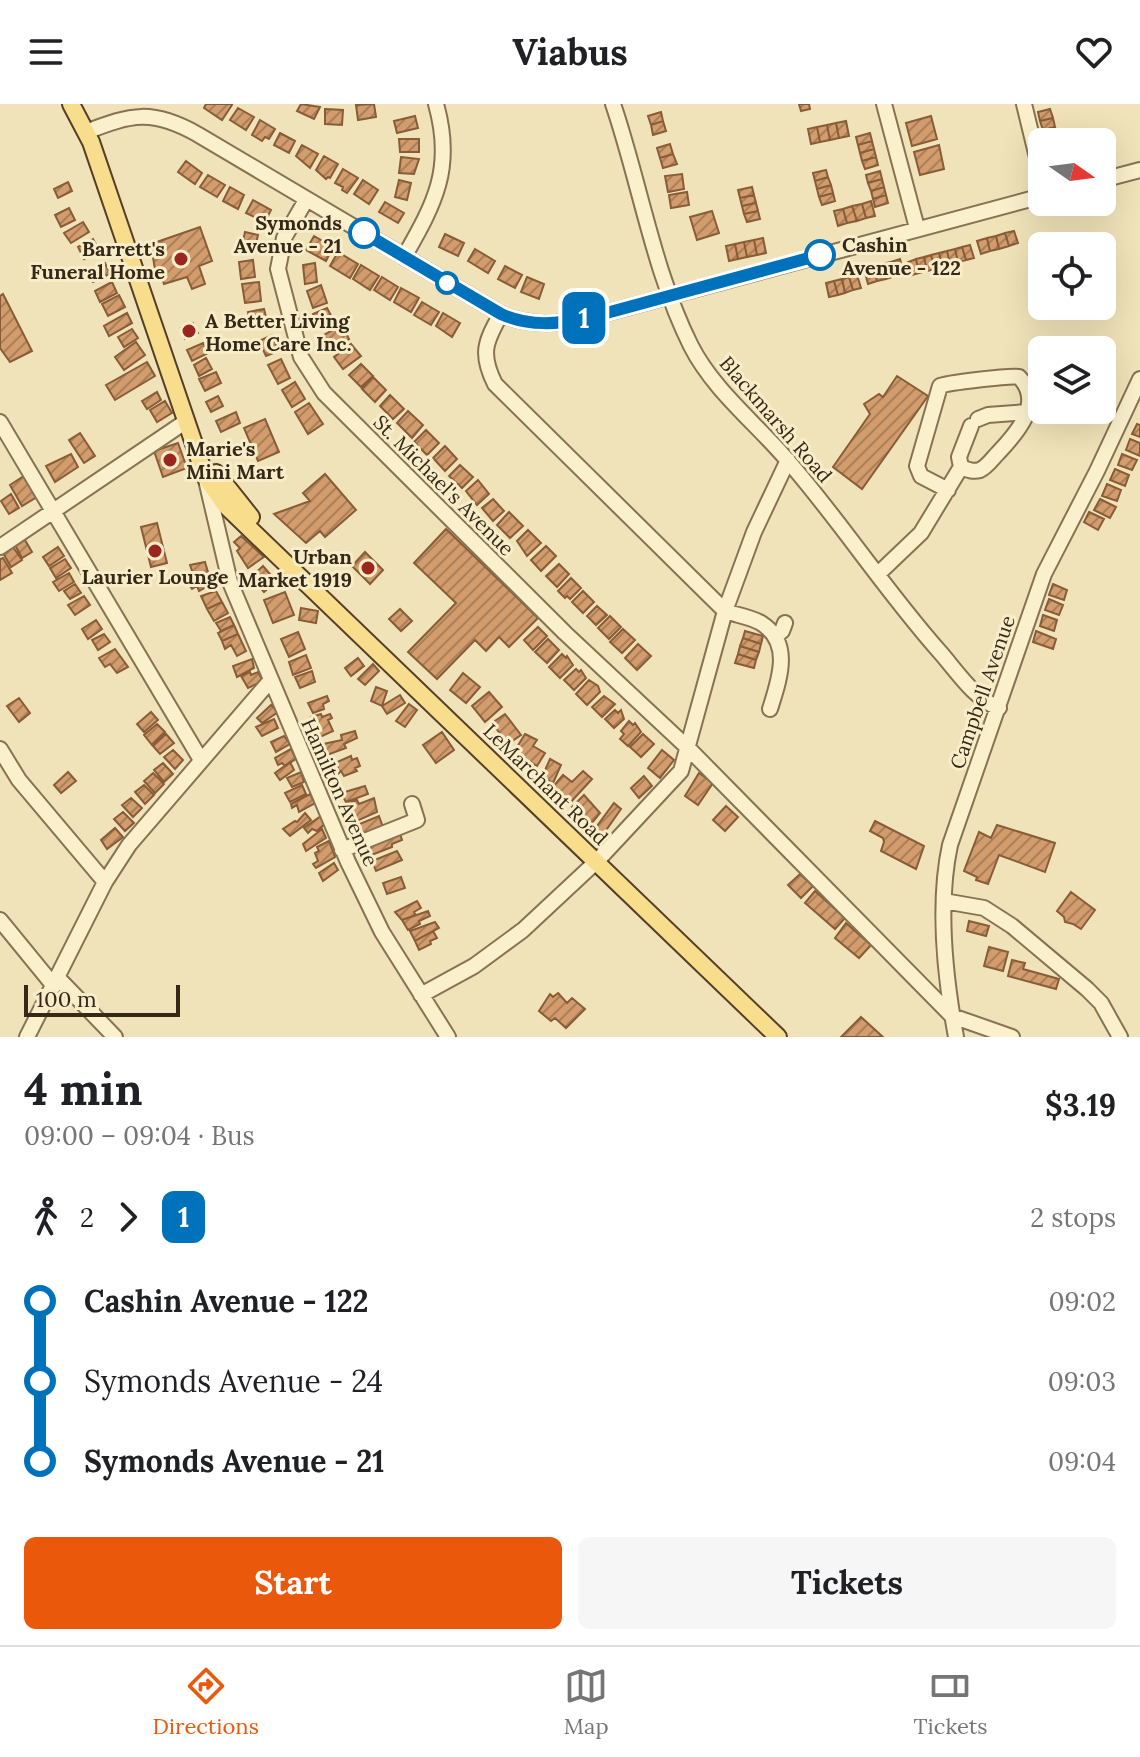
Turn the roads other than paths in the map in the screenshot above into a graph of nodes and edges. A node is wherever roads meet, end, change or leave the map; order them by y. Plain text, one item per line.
1 (71, 104) edge
2 (436, 104) edge
3 (613, 104) edge
4 (884, 104) edge
5 (1024, 104) edge
6 (1030, 128) edge
7 (86, 132) junction
8 (1140, 170) edge
9 (1116, 176) edge
10 (306, 200) junction
11 (1028, 200) edge
12 (917, 228) junction
13 (404, 257) junction
14 (670, 295) junction
15 (501, 314) junction
16 (1140, 379) edge
17 (1027, 412) junction
18 (0, 422) edge
19 (188, 428) junction
20 (788, 460) junction
21 (961, 467) junction
22 (205, 476) junction
23 (226, 488) junction
24 (948, 490) junction
25 (225, 505) junction
26 (52, 512) junction
27 (245, 524) junction
28 (223, 534) junction
29 (0, 547) edge
30 (222, 551) junction
31 (285, 562) junction
32 (878, 574) junction
33 (725, 611) junction
34 (785, 623) dead end
35 (775, 637) junction
36 (270, 681) junction
37 (999, 708) junction
38 (770, 709) dead end
39 (0, 749) edge
40 (689, 749) junction
41 (201, 760) junction
42 (412, 804) dead end
43 (342, 850) junction
44 (597, 861) junction
45 (105, 882) junction
46 (944, 901) junction
47 (0, 920) edge
48 (56, 982) junction
49 (421, 995) junction
50 (952, 1016) junction
51 (27, 1037) edge
52 (115, 1037) edge
53 (448, 1037) edge
54 (778, 1037) edge
55 (956, 1037) edge
56 (1012, 1037) edge
57 (1120, 1037) edge

1 - 7 main road, Hamilton Avenue
2 - 13 street
3 - 14 street, Blackmarsh Road
4 - 12 street
5 - 6 street
7 - 10 street
7 - 19 main road, Hamilton Avenue
8 - 9 street
10 - 13 street
10 - 40 street, St. Michael's Avenue
11 - 12 street
12 - 14 street
13 - 15 street
14 - 15 street
14 - 20 street, Blackmarsh Road
15 - 33 street
16 - 37 street, Campbell Avenue
17 - 21 street
17 - 21 street
17 - 24 street
18 - 26 street
19 - 22 main road, Hamilton Avenue
19 - 23 main road, Hamilton Avenue
19 - 26 street
20 - 32 street, Blackmarsh Road
20 - 33 street
21 - 24 street
22 - 25 main road, LeMarchant Road
22 - 30 street, Hamilton Avenue
23 - 25 street, Hamilton Avenue
23 - 31 main road, LeMarchant Road
24 - 32 street
25 - 27 main road, LeMarchant Road
25 - 28 street, Hamilton Avenue
26 - 29 street
26 - 41 street
27 - 28 street
27 - 31 main road, LeMarchant Road
28 - 30 street, Hamilton Avenue
30 - 36 street, Hamilton Avenue
31 - 44 main road, LeMarchant Road
32 - 37 street, Blackmarsh Road
33 - 35 street
33 - 40 street
34 - 35 street
35 - 38 street
36 - 41 street
36 - 43 street, Hamilton Avenue
37 - 46 street, Campbell Avenue
39 - 45 street
40 - 44 street
40 - 50 street, St. Michael's Avenue
41 - 45 street
42 - 43 street
43 - 49 street, Hamilton Avenue
44 - 49 street
44 - 54 main road, LeMarchant Road
45 - 48 street
46 - 50 street, Campbell Avenue
46 - 57 street
47 - 48 street
48 - 51 street
48 - 52 street
49 - 53 street, Hamilton Avenue
50 - 55 street, Campbell Avenue
50 - 56 street

